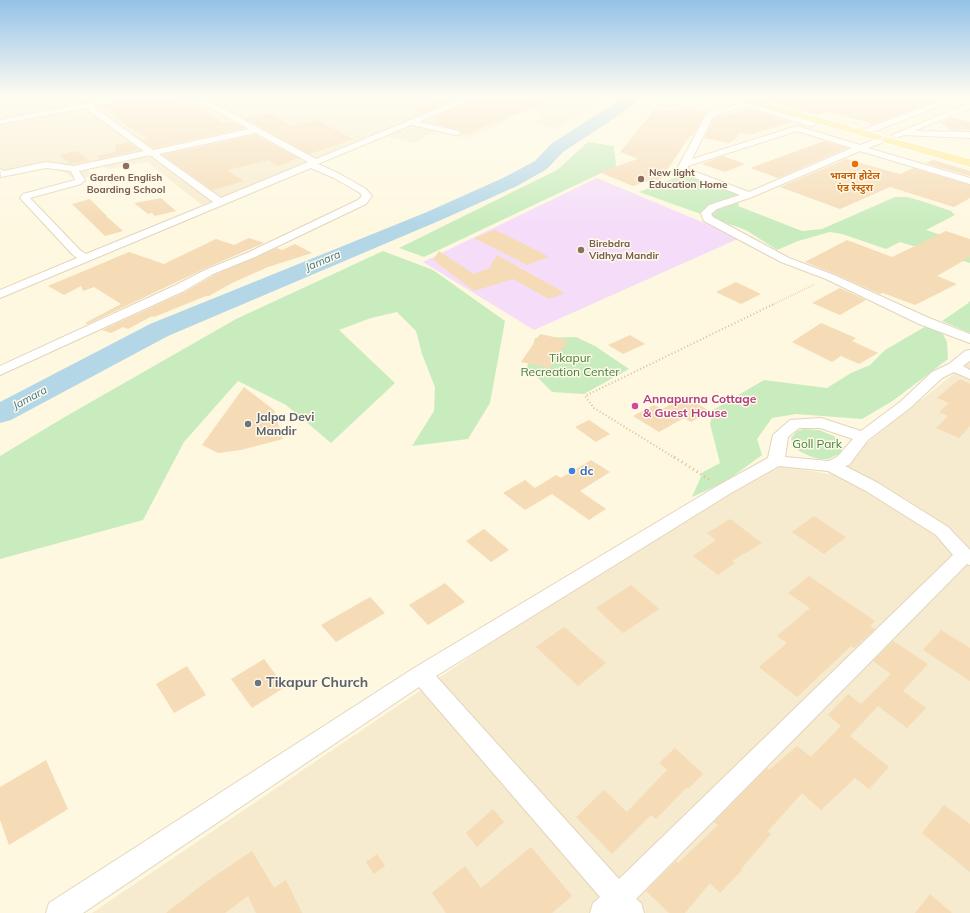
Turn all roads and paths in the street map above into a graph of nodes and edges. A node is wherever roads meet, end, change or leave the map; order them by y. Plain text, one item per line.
1 (130, 138) edge
2 (221, 138) edge
3 (269, 138) edge
4 (375, 138) edge
5 (699, 138) edge
6 (767, 138) edge
7 (827, 138) edge
8 (883, 138) edge
9 (892, 138) edge
10 (894, 138) edge
11 (860, 148) junction
12 (151, 153) junction
13 (970, 156) edge
14 (312, 163) junction
15 (970, 163) edge
16 (685, 164) junction
17 (74, 169) junction
18 (0, 172) edge
19 (970, 181) edge
20 (749, 195) junction
21 (220, 202) junction
22 (85, 258) junction
23 (830, 277) junction
24 (0, 294) edge
25 (970, 339) edge
26 (970, 354) edge
27 (0, 371) edge
28 (962, 371) edge
29 (863, 437) junction
30 (776, 461) junction
31 (831, 466) junction
32 (725, 489) junction
33 (967, 557) edge
34 (421, 674) junction
35 (617, 908) edge
36 (59, 913) edge

1 - 12 street
2 - 12 street
3 - 14 street
4 - 14 street
5 - 16 street
6 - 16 street
7 - 11 street
8 - 11 street
9 - 15 main road
10 - 13 main road
11 - 19 street
11 - 20 street
12 - 17 street
12 - 21 street
14 - 21 street
14 - 27 street
16 - 20 street
17 - 18 street
17 - 22 street
20 - 23 street
21 - 22 street
22 - 24 street
23 - 25 street
23 - 32 path
26 - 28 street
28 - 29 street
29 - 30 street
29 - 31 street
30 - 31 street
30 - 32 street
31 - 33 street
32 - 34 street
33 - 35 street
34 - 35 street
34 - 36 street

